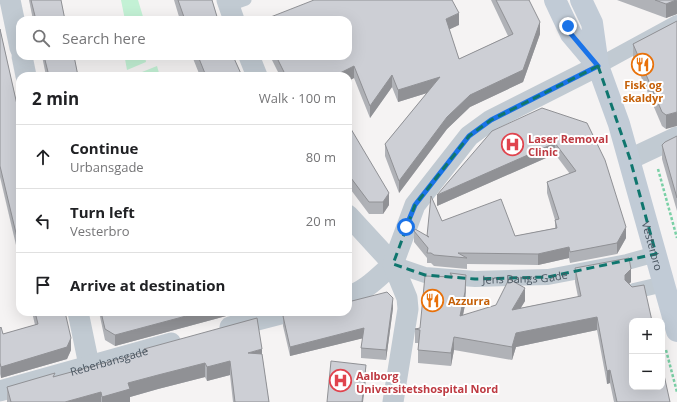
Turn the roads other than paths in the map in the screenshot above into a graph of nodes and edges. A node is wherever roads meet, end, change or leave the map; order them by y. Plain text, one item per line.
1 (10, 0) edge
2 (555, 0) edge
3 (581, 0) edge
4 (677, 23) edge
5 (16, 29) edge
6 (23, 60) edge
7 (251, 60) edge
8 (598, 66) junction
9 (25, 72) edge
10 (255, 72) edge
11 (677, 137) edge
12 (630, 159) junction
13 (352, 219) edge
14 (656, 254) junction
15 (393, 264) junction
16 (664, 284) junction
17 (634, 291) edge
18 (352, 295) edge
19 (79, 316) edge
20 (273, 316) edge
21 (211, 332) edge
22 (670, 337) edge
23 (188, 338) edge
24 (89, 365) junction
25 (0, 391) edge
26 (393, 402) edge

1 - 5 street
2 - 8 main road, Vesterbro
3 - 8 main road, Vesterbro
4 - 8 street
6 - 9 street
7 - 10 street
8 - 12 main road, Vesterbro
8 - 15 street
11 - 12 street
12 - 14 main road, Vesterbro
13 - 15 street
14 - 15 street, Jens Bangs Gade
14 - 16 main road, Vesterbro
15 - 18 street
15 - 26 street
16 - 17 street
16 - 22 main road, Vesterbro
19 - 24 street
20 - 21 street
23 - 24 street, Reberbansgade
24 - 25 street, Reberbansgade

